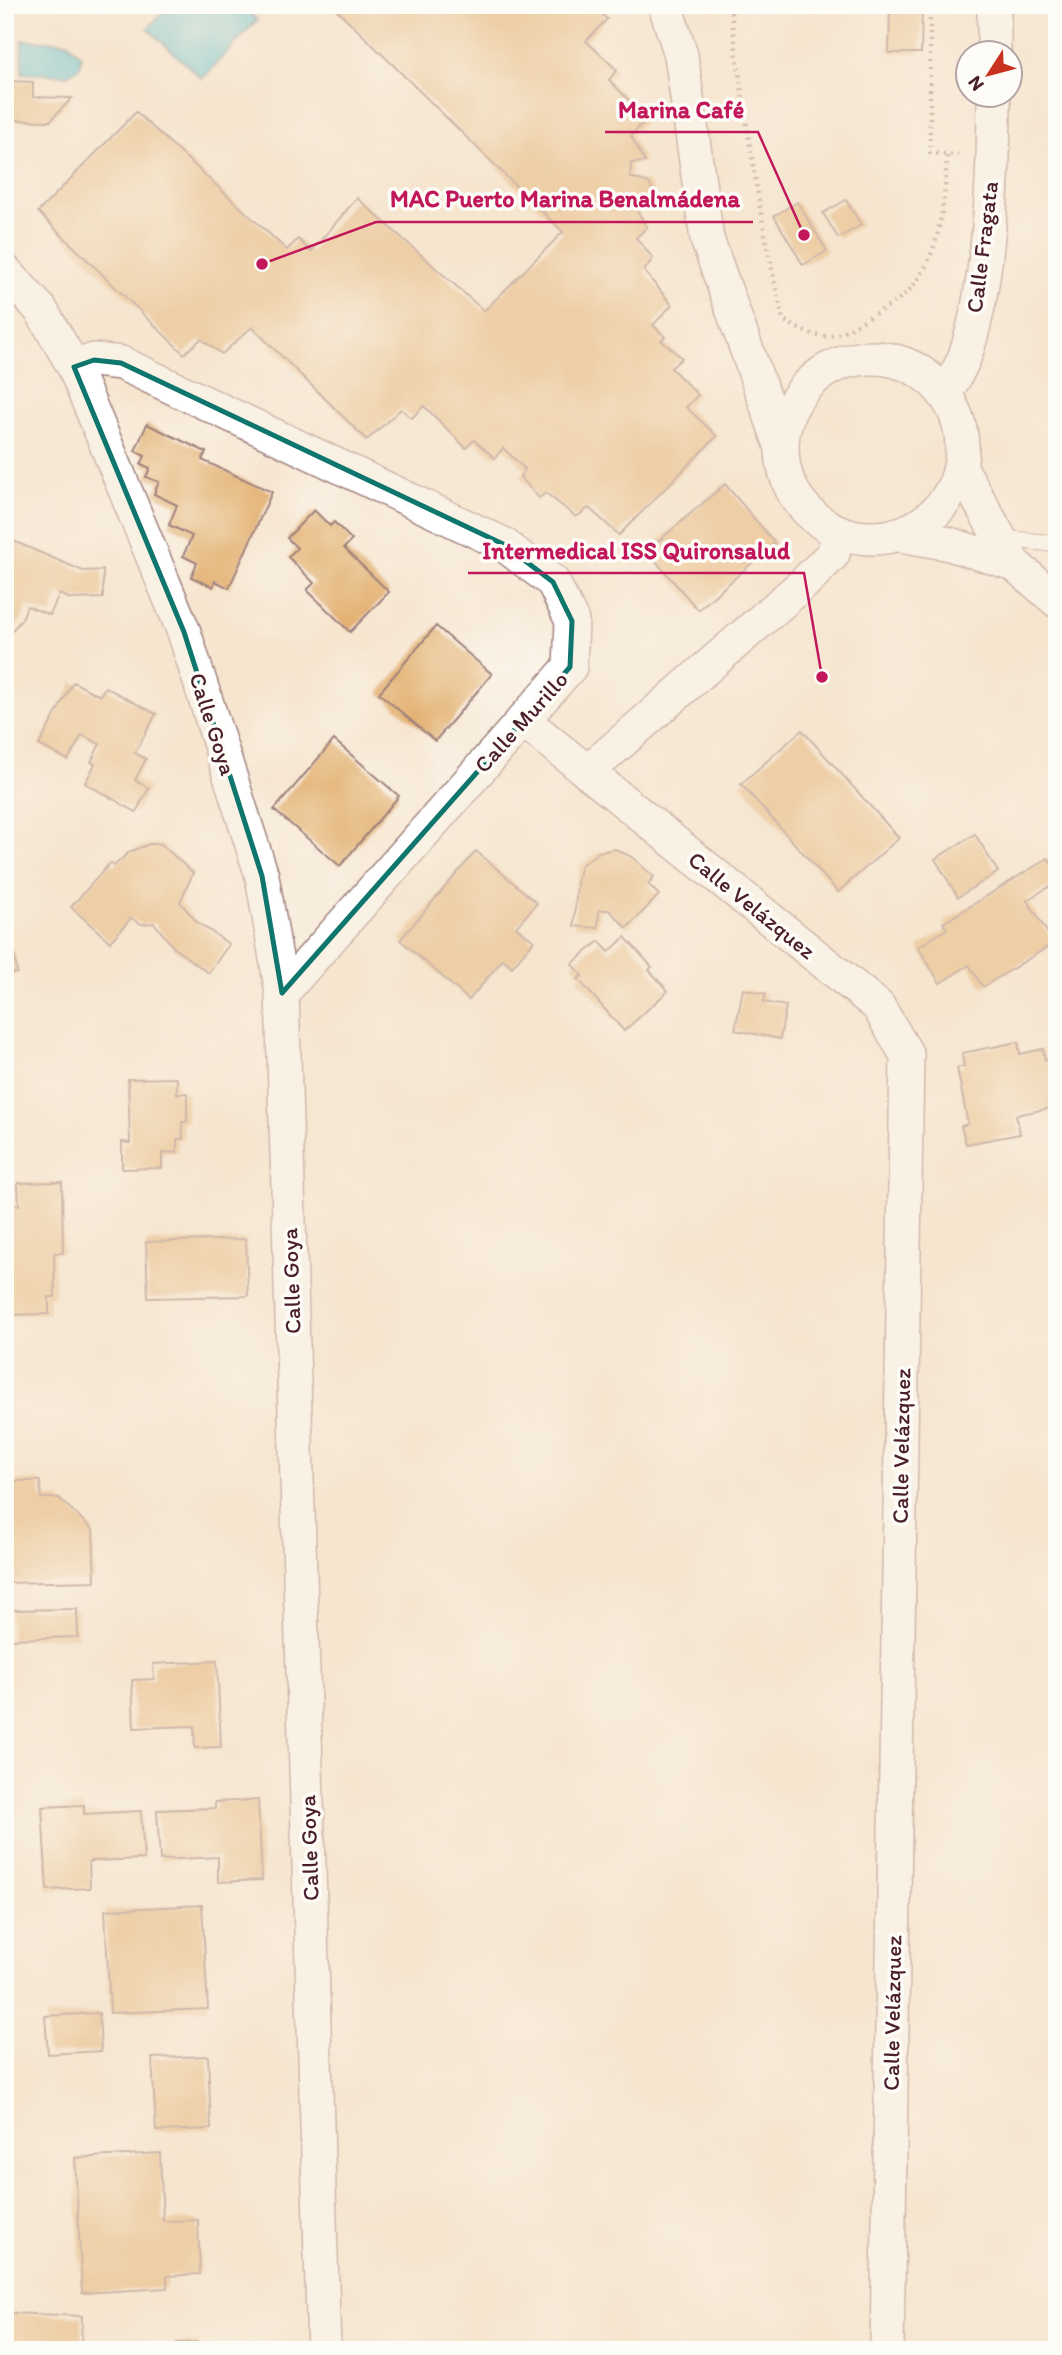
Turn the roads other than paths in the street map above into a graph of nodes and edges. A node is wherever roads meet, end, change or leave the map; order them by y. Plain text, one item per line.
1 (665, 5) edge
2 (994, 5) edge
3 (994, 38) edge
4 (994, 108) edge
5 (5, 271) edge
6 (74, 367) junction
7 (945, 394) junction
8 (782, 448) junction
9 (961, 468) junction
10 (839, 532) junction
11 (900, 535) junction
12 (1057, 544) edge
13 (1007, 551) junction
14 (1057, 601) edge
15 (523, 720) junction
16 (587, 772) junction
17 (282, 993) junction
18 (324, 2350) edge
19 (887, 2350) edge

1 - 8 street
2 - 3 street
4 - 7 street, Calle Fragata
5 - 6 street, Calle Goya
6 - 15 street, Calle Murillo
6 - 17 street, Calle Goya
7 - 8 street
7 - 9 street
8 - 10 street
9 - 11 street
9 - 13 street
10 - 11 street
10 - 16 street
11 - 13 street
12 - 13 lane
13 - 14 street
15 - 16 street, Calle Velázquez
15 - 17 street, Calle Murillo
16 - 19 street, Calle Velázquez
17 - 18 street, Calle Goya

